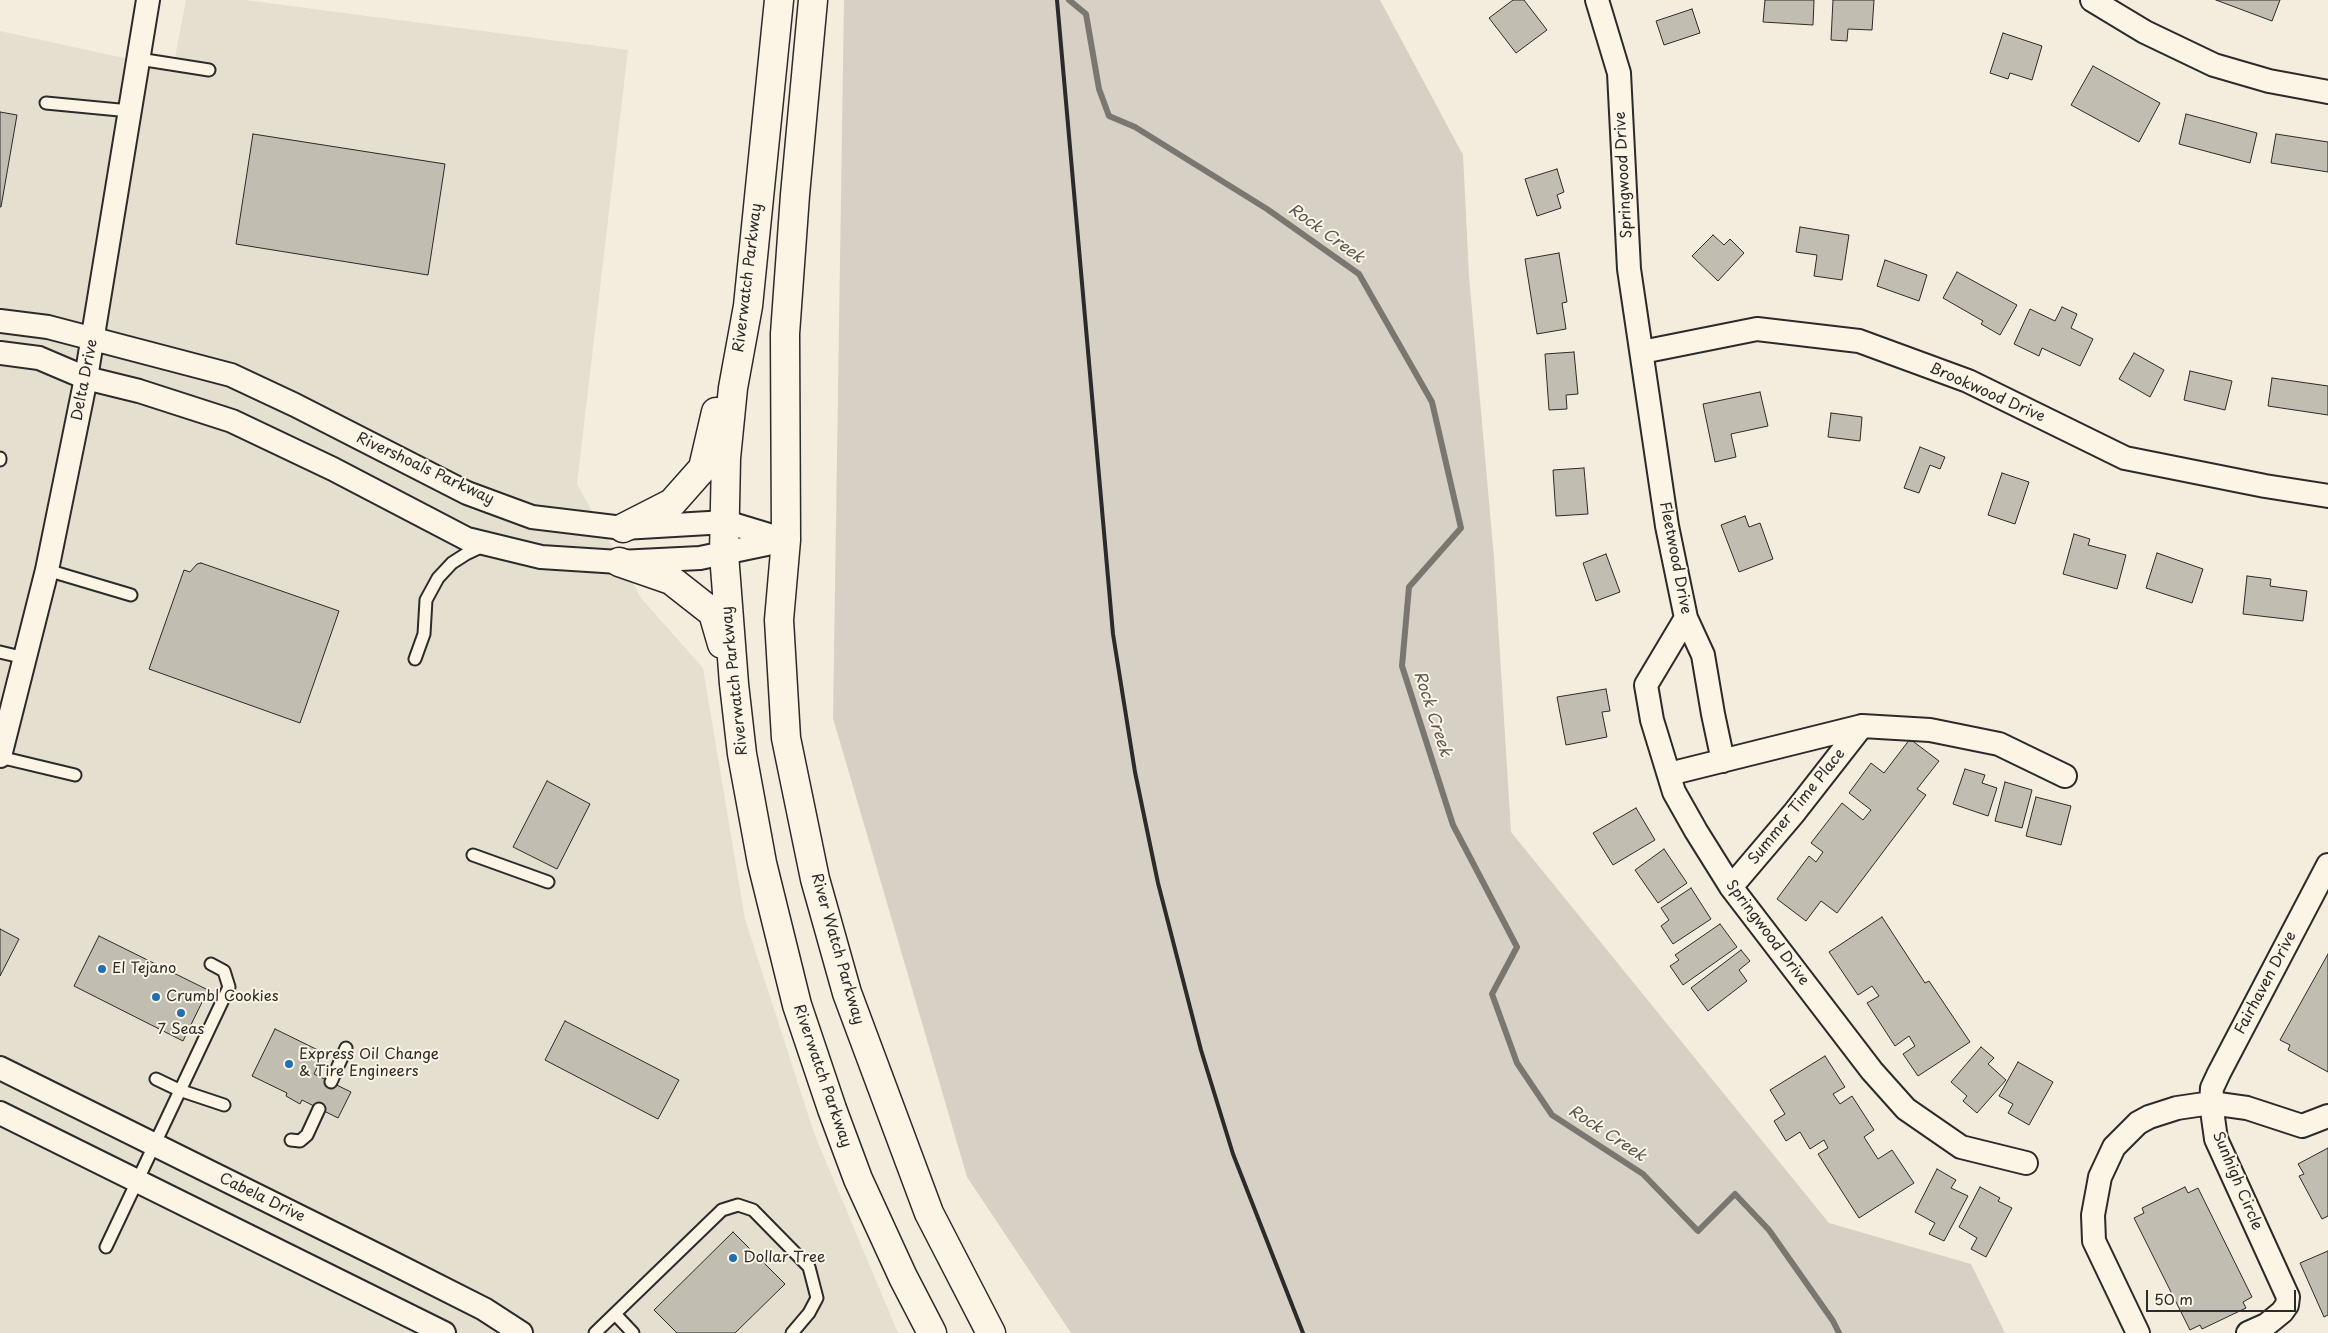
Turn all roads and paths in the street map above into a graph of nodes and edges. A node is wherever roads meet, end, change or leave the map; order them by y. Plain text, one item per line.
1 (148, 0) edge
2 (779, 0) edge
3 (814, 0) edge
4 (1597, 0) edge
5 (2092, 0) edge
6 (139, 59) junction
7 (209, 70) dead end
8 (2326, 86) edge
9 (46, 103) dead end
10 (130, 111) junction
11 (760, 178) junction
12 (0, 321) edge
13 (93, 339) junction
14 (1642, 352) junction
15 (0, 353) edge
16 (86, 378) junction
17 (2328, 496) edge
18 (726, 522) junction
19 (622, 528) junction
20 (786, 540) junction
21 (488, 544) junction
22 (724, 554) junction
23 (619, 562) junction
24 (47, 570) junction
25 (130, 596) dead end
26 (1686, 618) junction
27 (0, 652) edge
28 (25, 658) junction
29 (415, 659) dead end
30 (734, 684) junction
31 (1862, 726) junction
32 (0, 757) edge
33 (1723, 760) junction
34 (1669, 774) junction
35 (75, 775) dead end
36 (2065, 776) dead end
37 (473, 855) dead end
38 (2328, 865) edge
39 (548, 882) dead end
40 (1731, 887) junction
41 (211, 964) dead end
42 (346, 1048) dead end
43 (0, 1068) edge
44 (156, 1079) dead end
45 (331, 1082) dead end
46 (179, 1090) junction
47 (2211, 1103) junction
48 (224, 1105) dead end
49 (319, 1109) dead end
50 (0, 1114) edge
51 (2328, 1116) edge
52 (291, 1140) dead end
53 (153, 1144) junction
54 (2026, 1163) dead end
55 (137, 1182) junction
56 (106, 1247) dead end
57 (615, 1314) junction
58 (444, 1333) edge
59 (521, 1333) edge
60 (595, 1333) edge
61 (633, 1333) edge
62 (792, 1333) edge
63 (932, 1333) edge
64 (991, 1333) edge
65 (2138, 1333) edge
66 (2248, 1333) edge

1 - 6 street, Delta Drive
2 - 11 main road, Riverwatch Parkway
3 - 20 main road
4 - 14 street, Springwood Drive
5 - 8 street
6 - 7 lane
6 - 10 street, Delta Drive
9 - 10 lane
10 - 13 street, Delta Drive
11 - 18 main road, Riverwatch Parkway
11 - 19 main road
12 - 13 street, Rivershoals Parkway
13 - 16 street, Delta Drive
13 - 19 street, Rivershoals Parkway
14 - 17 street, Brookwood Drive
14 - 26 street, Fleetwood Drive
15 - 16 street
16 - 21 street
16 - 24 street, Delta Drive
18 - 19 street, Rivershoals Parkway
18 - 20 street, Rivershoals Parkway
18 - 22 main road, Riverwatch Parkway
20 - 22 street
20 - 64 main road, River Watch Parkway
21 - 23 street
21 - 29 lane
22 - 23 street
22 - 30 main road, Riverwatch Parkway
23 - 30 main road
24 - 25 lane
24 - 28 street, Delta Drive
26 - 33 street, Fleetwood Drive
26 - 34 street, Springwood Drive
27 - 28 lane
28 - 32 street, Delta Drive
30 - 63 main road, Riverwatch Parkway
31 - 33 street
31 - 36 street
31 - 40 street, Summer Time Place
32 - 35 lane
33 - 34 street
34 - 40 street, Springwood Drive
37 - 39 lane
38 - 47 street, Fairhaven Drive
40 - 54 street, Springwood Drive
41 - 46 lane
42 - 45 lane
43 - 53 street, Cabela Drive
44 - 46 lane
46 - 48 lane
46 - 53 lane
47 - 51 street
47 - 65 street
47 - 66 street, Sunhigh Circle
49 - 52 lane
50 - 55 street
53 - 55 lane
53 - 59 street, Cabela Drive
55 - 56 lane
55 - 58 street
57 - 60 lane
57 - 61 lane
57 - 62 lane

